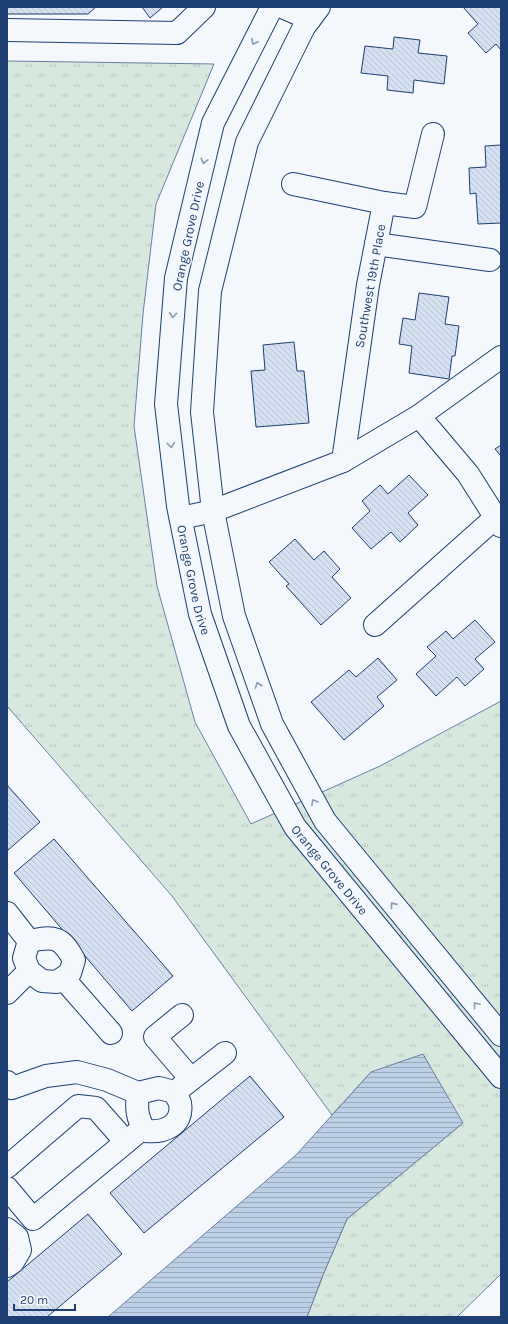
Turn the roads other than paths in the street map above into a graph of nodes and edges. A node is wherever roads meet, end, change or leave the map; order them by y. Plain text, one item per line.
1 (204, 7) edge
2 (272, 7) edge
3 (282, 7) edge
4 (314, 13) edge
5 (7, 30) edge
6 (432, 134) dead end
7 (293, 184) dead end
8 (384, 203) junction
9 (376, 244) junction
10 (490, 260) dead end
11 (501, 357) edge
12 (419, 416) junction
13 (343, 461) junction
14 (213, 511) junction
15 (181, 518) junction
16 (498, 522) edge
17 (375, 625) dead end
18 (15, 928) edge
19 (29, 972) junction
20 (63, 978) junction
21 (7, 993) edge
22 (182, 1015) dead end
23 (111, 1033) dead end
24 (501, 1035) edge
25 (225, 1053) dead end
26 (501, 1078) edge
27 (191, 1079) junction
28 (9, 1088) edge
29 (174, 1092) junction
30 (138, 1093) junction
31 (143, 1128) junction
32 (126, 1142) junction
33 (7, 1167) edge
34 (7, 1188) edge
35 (33, 1219) junction
36 (12, 1233) edge
37 (7, 1266) edge

1 - 5 street
2 -> 15 street, Orange Grove Drive
3 - 4 street
4 - 14 street, Orange Grove Drive
6 - 8 street
7 - 8 street
8 - 9 street, Southwest 19th Place
9 - 10 street
9 - 13 street, Southwest 19th Place
11 - 12 street
12 - 13 street
12 - 16 street
13 - 14 street
14 - 15 street
24 -> 14 street, Orange Grove Drive
15 - 26 street, Orange Grove Drive
16 - 17 street
18 - 19 street
18 - 20 street
19 - 20 street
19 - 21 street
20 - 23 street
22 - 27 street
25 - 27 street
27 - 29 street
28 - 30 street
29 - 30 street
29 - 31 street
30 - 31 street
31 - 32 street
32 - 33 street
32 - 35 street
34 - 35 street
35 - 36 street
36 - 37 street

